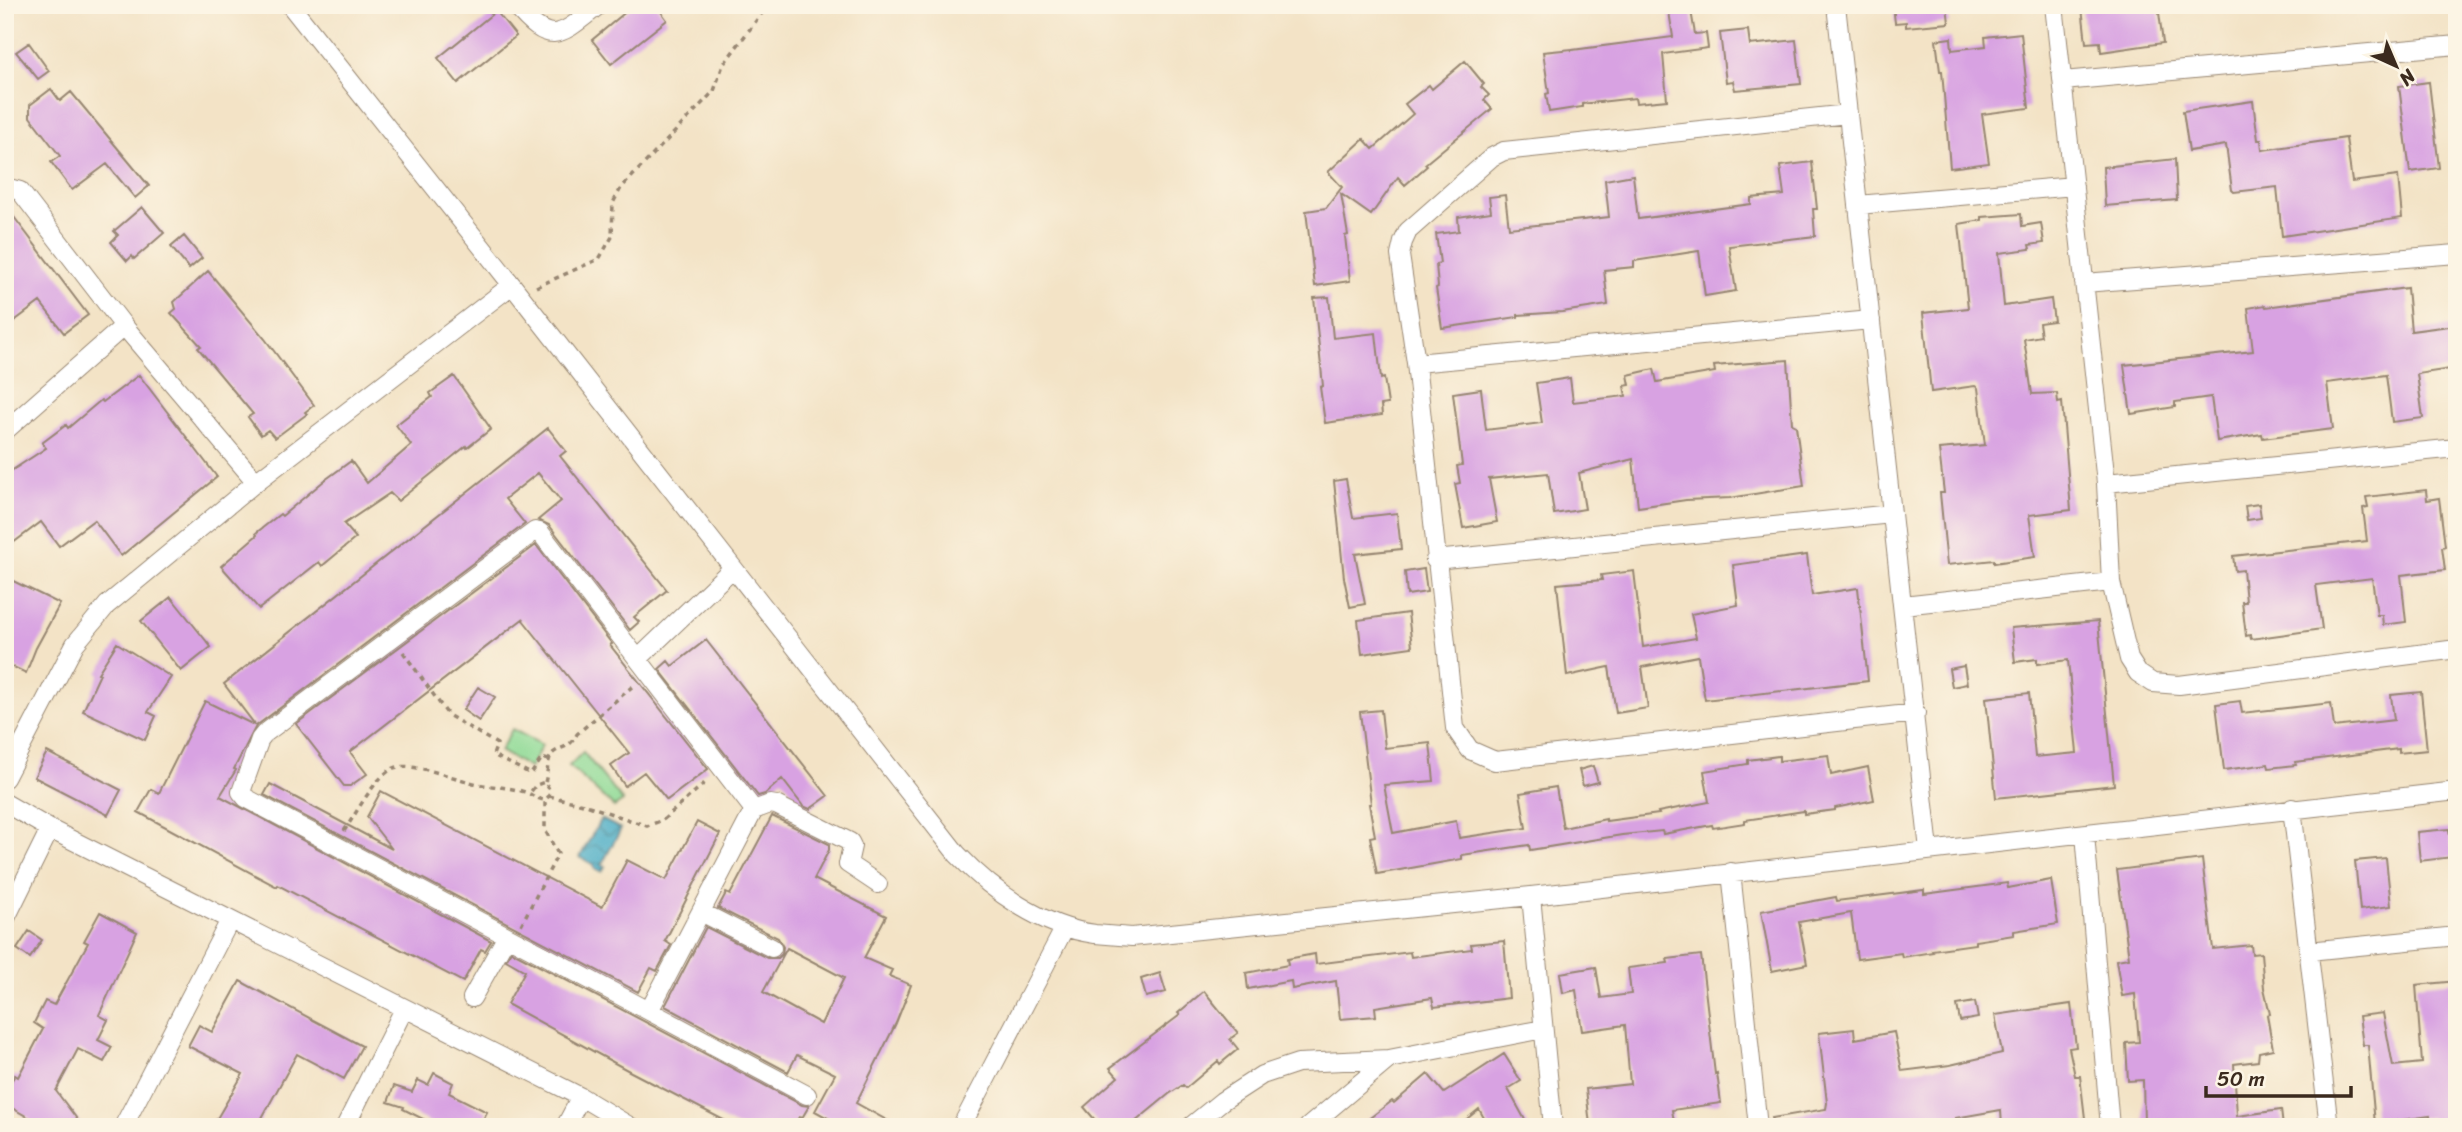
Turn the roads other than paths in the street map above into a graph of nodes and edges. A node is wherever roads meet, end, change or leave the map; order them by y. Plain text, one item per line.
1 (290, 5) edge
2 (514, 5) edge
3 (598, 5) edge
4 (1836, 5) edge
5 (2054, 5) edge
6 (2456, 49) edge
7 (2063, 81) junction
8 (1848, 114) junction
9 (2074, 186) junction
10 (5, 187) edge
11 (1858, 205) junction
12 (2457, 254) edge
13 (2084, 283) junction
14 (515, 289) junction
15 (1871, 320) junction
16 (124, 326) junction
17 (1416, 363) junction
18 (5, 431) edge
19 (2457, 448) edge
20 (256, 482) junction
21 (2106, 483) junction
22 (1892, 514) junction
23 (1436, 560) junction
24 (733, 568) junction
25 (2111, 582) junction
26 (1903, 606) junction
27 (2457, 649) edge
28 (644, 666) junction
29 (1916, 713) junction
30 (5, 778) edge
31 (2457, 791) edge
32 (5, 803) edge
33 (2292, 808) junction
34 (754, 810) junction
35 (50, 829) junction
36 (2085, 834) junction
37 (1929, 850) junction
38 (1731, 872) junction
39 (878, 884) dead end
40 (1531, 896) junction
41 (701, 912) junction
42 (5, 920) edge
43 (230, 920) junction
44 (1065, 927) junction
45 (2457, 936) edge
46 (510, 938) junction
47 (772, 948) dead end
48 (2309, 951) junction
49 (472, 998) dead end
50 (404, 1009) junction
51 (649, 1011) junction
52 (1543, 1029) junction
53 (1390, 1059) junction
54 (807, 1094) dead end
55 (581, 1097) junction
56 (123, 1127) edge
57 (345, 1127) edge
58 (565, 1127) edge
59 (631, 1127) edge
60 (961, 1127) edge
61 (1190, 1127) edge
62 (1308, 1127) edge
63 (1553, 1127) edge
64 (1758, 1127) edge
65 (2110, 1127) edge
66 (2329, 1127) edge

1 - 14 street
2 - 3 street
4 - 8 street
5 - 7 street
6 - 7 street
7 - 9 street
8 - 11 street
8 - 17 street
9 - 11 street
9 - 13 street
10 - 16 street
11 - 15 street
12 - 13 street
13 - 21 street
14 - 20 street
14 - 24 street
15 - 17 street
15 - 22 street
16 - 18 street
16 - 20 street
17 - 23 street
19 - 21 street
20 - 30 street
21 - 25 street
22 - 23 street
22 - 26 street
23 - 29 street
24 - 28 street
24 - 44 street
25 - 26 street
25 - 27 street
26 - 29 street
28 - 34 street
28 - 46 street
29 - 37 street
31 - 33 street
32 - 35 street
33 - 36 street
33 - 48 street
34 - 39 street
34 - 41 street
35 - 42 street
35 - 43 street
36 - 37 street
36 - 65 street
37 - 38 street
38 - 40 street
38 - 64 street
40 - 44 street
40 - 52 street
41 - 47 street
41 - 51 street
43 - 50 street
43 - 56 street
44 - 60 street
45 - 48 street
46 - 49 street
46 - 51 street
48 - 66 street
50 - 55 street
50 - 57 street
51 - 54 street
52 - 53 street
52 - 63 street
53 - 61 street
53 - 62 street
55 - 58 street
55 - 59 street

